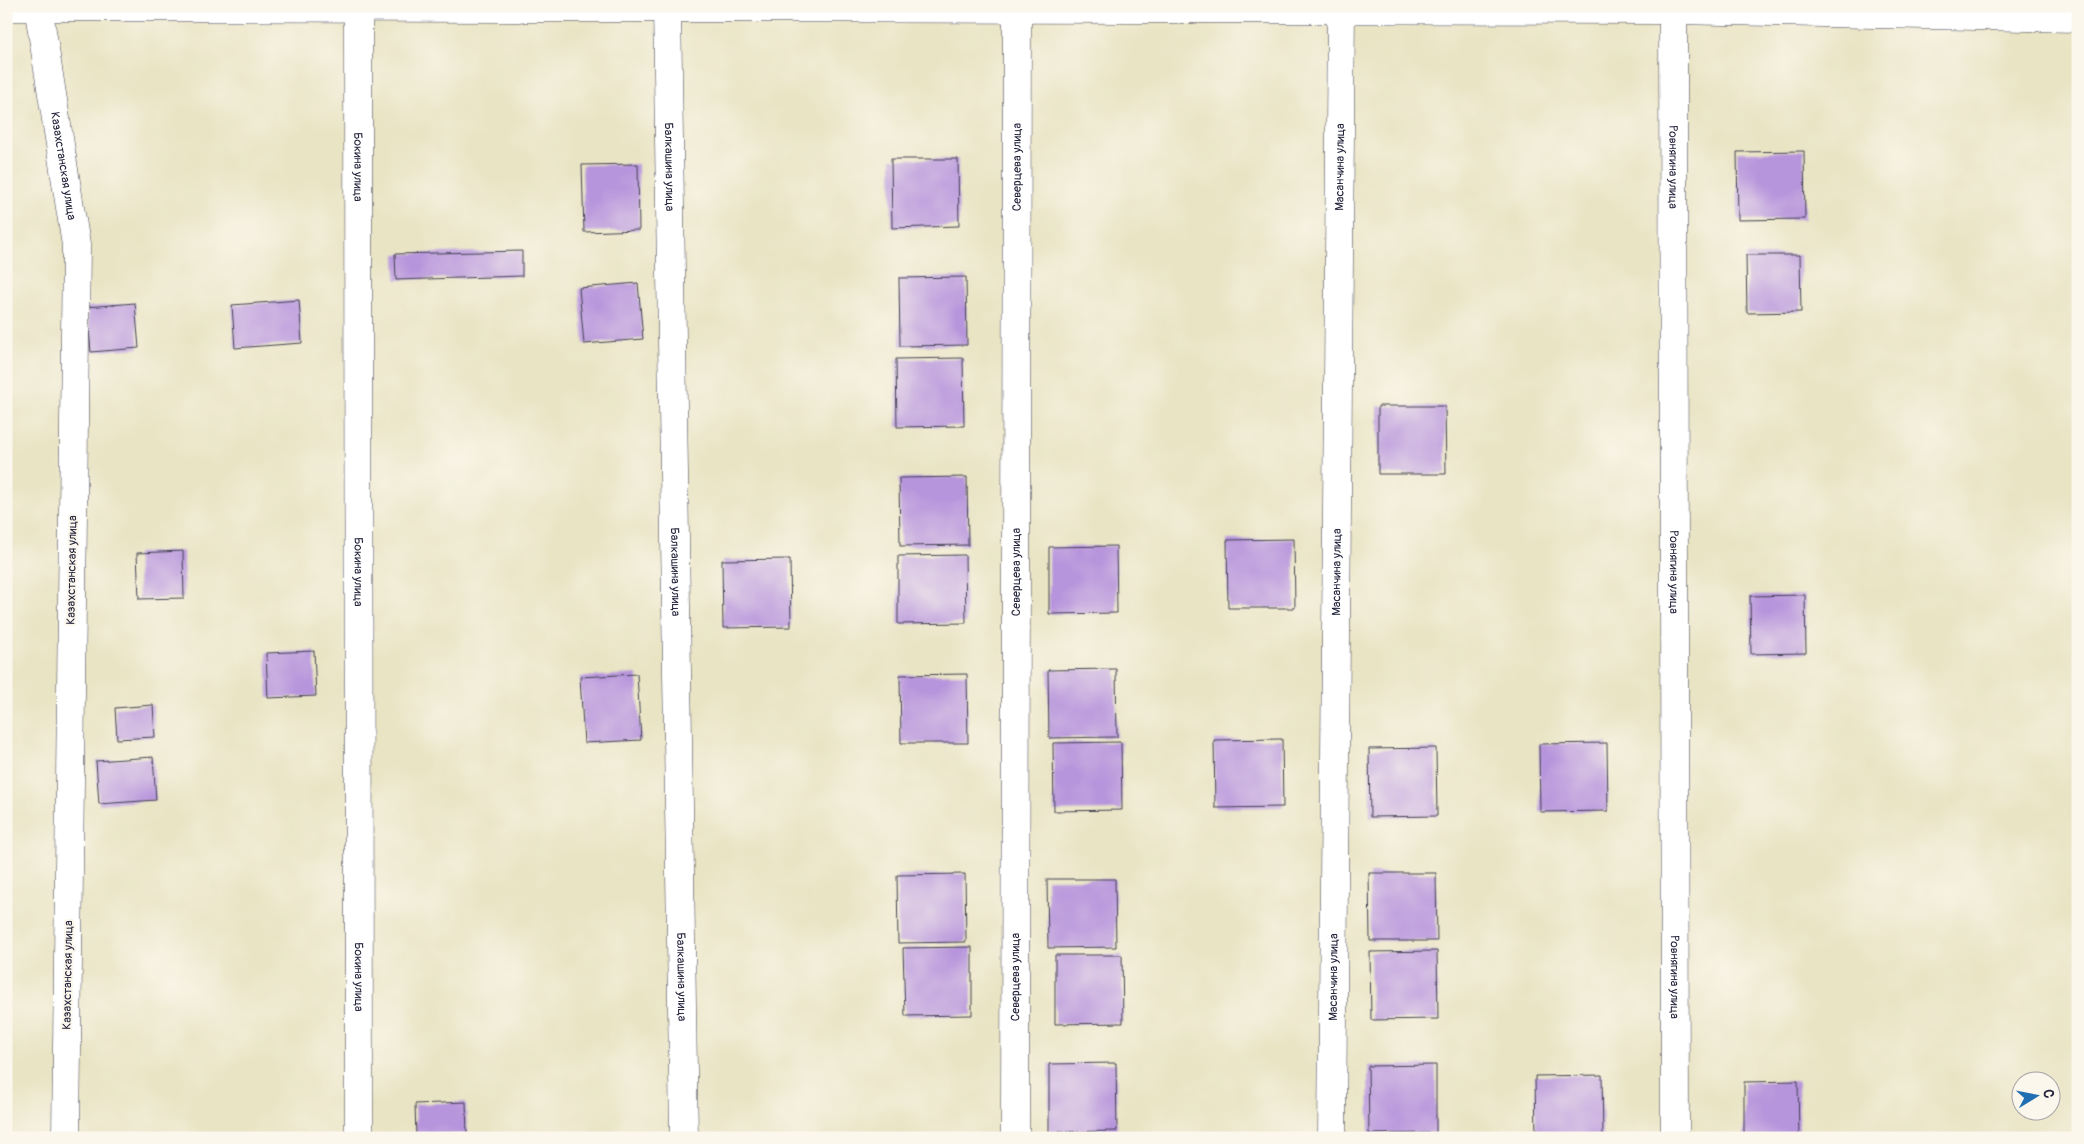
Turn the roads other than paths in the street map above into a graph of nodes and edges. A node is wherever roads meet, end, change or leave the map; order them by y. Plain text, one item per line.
1 (6, 7) edge
2 (38, 7) edge
3 (358, 7) edge
4 (666, 8) edge
5 (1017, 8) edge
6 (1341, 8) edge
7 (1673, 8) edge
8 (2078, 18) edge
9 (66, 1138) edge
10 (359, 1138) edge
11 (684, 1138) edge
12 (1015, 1138) edge
13 (1332, 1138) edge
14 (1676, 1138) edge

1 - 2 street
2 - 3 street
2 - 9 street, Казахстанская улица
3 - 4 street
3 - 10 street, Бокина улица
4 - 5 street
4 - 11 street, Балкашина улица
5 - 6 street
5 - 12 street, Северцева улица
6 - 7 street
6 - 13 street, Масанчина улица
7 - 8 street
7 - 14 street, Ровнягина улица

